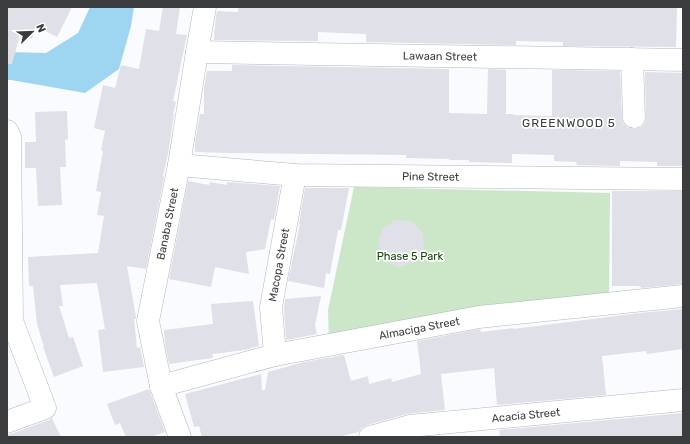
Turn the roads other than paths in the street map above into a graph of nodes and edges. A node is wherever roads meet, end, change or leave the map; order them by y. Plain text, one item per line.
1 (205, 7) edge
2 (197, 52) junction
3 (632, 59) junction
4 (683, 60) edge
5 (634, 117) dead end
6 (7, 131) edge
7 (179, 165) junction
8 (295, 175) junction
9 (683, 179) edge
10 (683, 296) edge
11 (10, 322) edge
12 (275, 355) junction
13 (161, 386) junction
14 (683, 400) edge
15 (7, 422) edge
16 (180, 437) edge
17 (370, 437) edge

1 - 2 street, Banaba Street
2 - 3 street, Lawaan Street
2 - 7 street, Banaba Street
3 - 4 street, Lawaan Street
3 - 5 street
6 - 11 street
7 - 8 street, Pine Street
7 - 13 street, Banaba Street
8 - 9 street, Pine Street
8 - 12 street, Macopa Street
10 - 12 street, Almaciga Street
11 - 15 street
12 - 13 street, Almaciga Street
13 - 16 street, Banaba Street
14 - 17 street, Acacia Street

